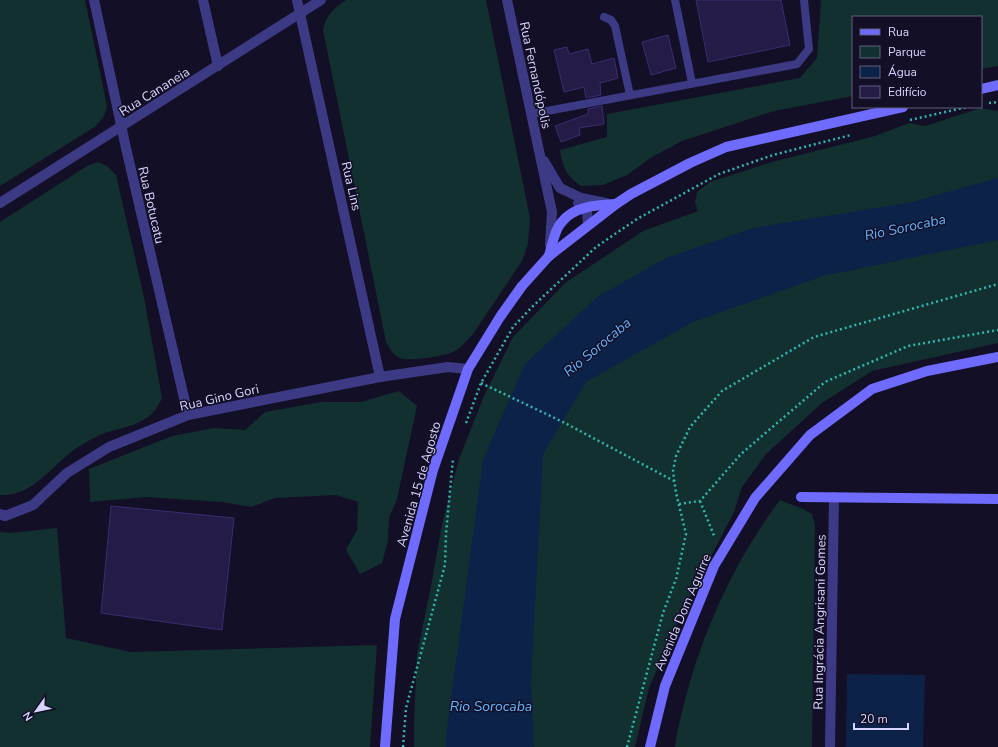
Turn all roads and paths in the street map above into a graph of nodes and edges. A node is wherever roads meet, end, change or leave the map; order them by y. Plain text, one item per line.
1 (94, 0) edge
2 (203, 0) edge
3 (297, 0) edge
4 (322, 0) edge
5 (507, 0) edge
6 (675, 0) edge
7 (804, 0) edge
8 (300, 14) junction
9 (604, 17) dead end
10 (218, 66) junction
11 (692, 83) junction
12 (998, 85) edge
13 (982, 89) edge
14 (630, 95) junction
15 (899, 108) edge
16 (962, 108) edge
17 (531, 114) junction
18 (904, 121) dead end
19 (121, 127) junction
20 (858, 133) dead end
21 (540, 156) junction
22 (560, 188) junction
23 (0, 203) edge
24 (616, 204) junction
25 (585, 208) junction
26 (552, 212) junction
27 (588, 225) junction
28 (556, 234) junction
29 (565, 243) junction
30 (549, 256) junction
31 (998, 284) edge
32 (998, 330) edge
33 (998, 357) edge
34 (468, 368) junction
35 (380, 377) junction
36 (481, 383) junction
37 (188, 415) junction
38 (464, 427) dead end
39 (453, 456) dead end
40 (674, 482) junction
41 (801, 497) dead end
42 (834, 497) junction
43 (998, 499) edge
44 (700, 501) junction
45 (679, 504) junction
46 (0, 514) edge
47 (721, 554) junction
48 (386, 747) edge
49 (403, 747) edge
50 (627, 747) edge
51 (650, 747) edge
52 (830, 747) edge

1 - 19 street, Rua Botucatu
2 - 10 street
3 - 8 street, Rua Lins
4 - 8 street, Rua Cananeia
5 - 17 street, Rua Fernandópolis
6 - 11 lane
7 - 11 lane
8 - 10 street, Rua Cananeia
8 - 35 street, Rua Lins
9 - 14 lane
10 - 19 street, Rua Cananeia
11 - 14 lane
12 - 13 main road
14 - 17 lane
15 - 24 main road, Avenida 15 de Agosto
16 - 18 path
17 - 21 street, Rua Fernandópolis
19 - 23 street, Rua Cananeia
19 - 37 street, Rua Botucatu
20 - 36 path
21 - 22 street, Rua Fernandópolis
21 - 26 street, Rua Fernandópolis
22 - 24 street
22 - 25 street
24 - 25 main road, Avenida 15 de Agosto
24 - 27 main road, Avenida 15 de Agosto
25 - 27 street
25 - 28 main road, Avenida 15 de Agosto
26 - 28 street
26 - 30 street, Rua Fernandópolis
27 - 29 main road, Avenida 15 de Agosto
28 - 29 street
28 - 30 main road, Avenida 15 de Agosto
29 - 30 main road, Avenida 15 de Agosto
30 - 34 main road, Avenida 15 de Agosto
31 - 40 path
32 - 44 path
33 - 47 main road, Avenida Dom Aguirre
34 - 35 street, Rua Gino Gori
34 - 48 main road, Avenida 15 de Agosto
35 - 37 street, Rua Gino Gori
36 - 38 path
36 - 40 path
37 - 46 street, Rua Gino Gori
39 - 49 path
40 - 45 path
41 - 42 main road
42 - 43 main road
42 - 52 street, Rua Ingrácia Angrisani Gomes
44 - 45 path
44 - 47 path
45 - 50 path
47 - 51 main road, Avenida Dom Aguirre

